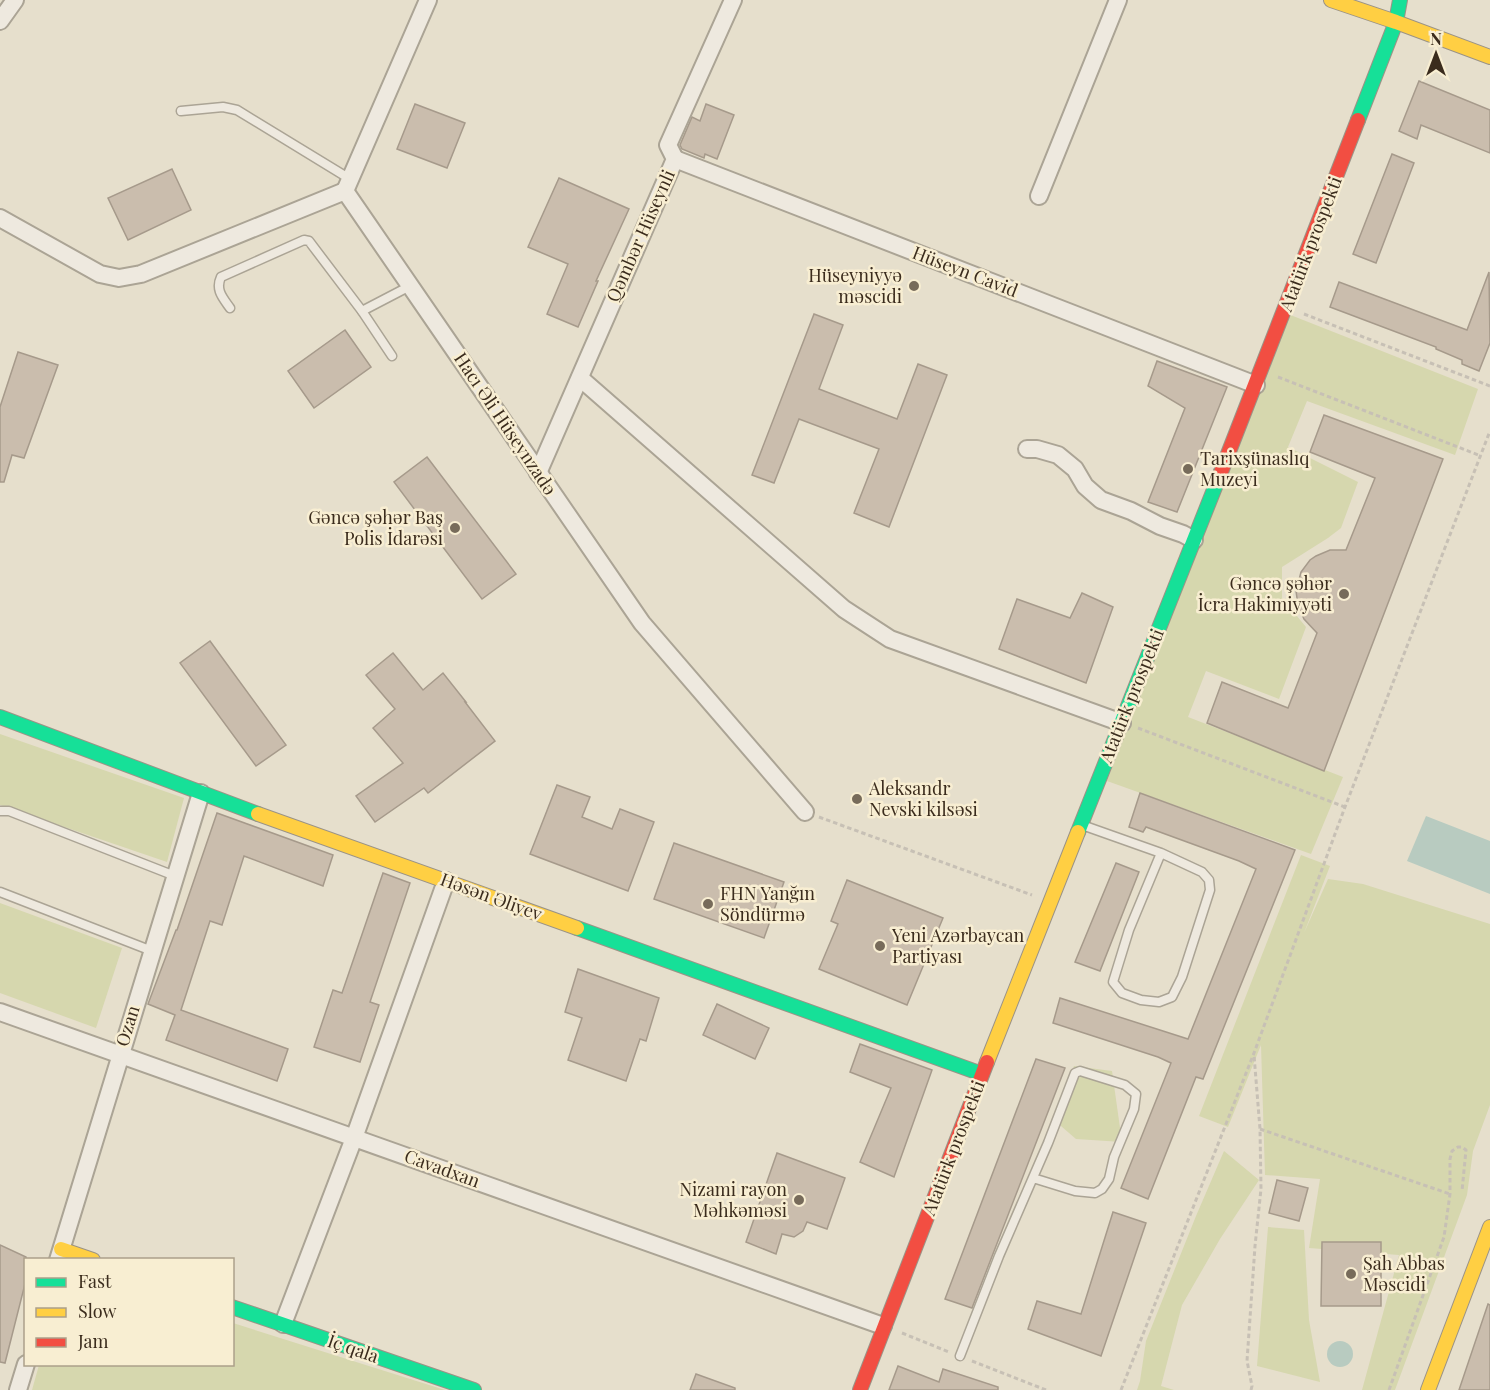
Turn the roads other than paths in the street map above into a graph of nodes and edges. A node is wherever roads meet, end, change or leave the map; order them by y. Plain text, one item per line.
1 (15, 0) edge
2 (428, 0) edge
3 (733, 0) edge
4 (1118, 0) edge
5 (1331, 0) edge
6 (1400, 0) edge
7 (0, 21) edge
8 (1396, 22) junction
9 (1490, 57) edge
10 (181, 111) dead end
11 (675, 159) junction
12 (348, 185) junction
13 (1039, 196) dead end
14 (0, 218) edge
15 (411, 286) junction
16 (230, 308) dead end
17 (362, 310) junction
18 (392, 356) dead end
19 (1259, 377) junction
20 (579, 378) junction
21 (1026, 449) dead end
22 (538, 473) junction
23 (1194, 540) junction
24 (0, 717) edge
25 (1122, 723) junction
26 (201, 793) junction
27 (0, 812) edge
28 (805, 812) road end
29 (1082, 825) junction
30 (1161, 854) junction
31 (175, 876) junction
32 (446, 881) junction
33 (0, 892) edge
34 (152, 951) junction
35 (0, 1012) edge
36 (120, 1055) junction
37 (982, 1074) junction
38 (354, 1138) junction
39 (1033, 1178) junction
40 (1490, 1227) edge
41 (59, 1254) edge
42 (82, 1258) edge
43 (234, 1308) edge
44 (283, 1324) junction
45 (883, 1326) junction
46 (960, 1356) dead end
47 (26, 1366) edge
48 (18, 1390) edge
49 (474, 1390) edge
50 (860, 1390) edge
51 (1428, 1390) edge

1 - 7 street
2 - 12 street
3 - 11 street, Qəmbər Hüseynli
4 - 13 street
5 - 8 main road
6 - 8 main road, Atatürk prospekti
8 - 9 main road
8 - 19 main road, Atatürk prospekti
10 - 12 lane
11 - 19 street, Hüseyn Cavid
11 - 20 street, Qəmbər Hüseynli
12 - 14 street
12 - 15 street, Hacı Əli Hüseynzadə
15 - 17 lane
15 - 22 street, Hacı Əli Hüseynzadə
16 - 17 lane
17 - 18 lane
19 - 23 main road, Atatürk prospekti
20 - 22 street, Qəmbər Hüseynli
20 - 25 street
21 - 23 street
22 - 28 street, Hacı Əli Hüseynzadə
23 - 25 main road, Atatürk prospekti
24 - 26 main road, Həsən Əliyev
25 - 29 main road, Atatürk prospekti
26 - 31 street, Ozan
26 - 32 main road, Həsən Əliyev
27 - 31 lane
29 - 30 lane
29 - 37 main road, Atatürk prospekti
30 - 30 lane
31 - 34 street, Ozan
32 - 37 main road, Həsən Əliyev
32 - 38 street
33 - 34 lane
34 - 36 street, Ozan
35 - 36 street, Cavadxan
36 - 38 street, Cavadxan
36 - 41 street, Ozan
37 - 45 main road, Atatürk prospekti
38 - 44 street
38 - 45 street, Cavadxan
39 - 39 lane
39 - 46 lane
40 - 51 main road
41 - 42 main road
43 - 44 main road, İç qala
44 - 49 main road, İç qala
45 - 50 main road, Atatürk prospekti
47 - 48 street

